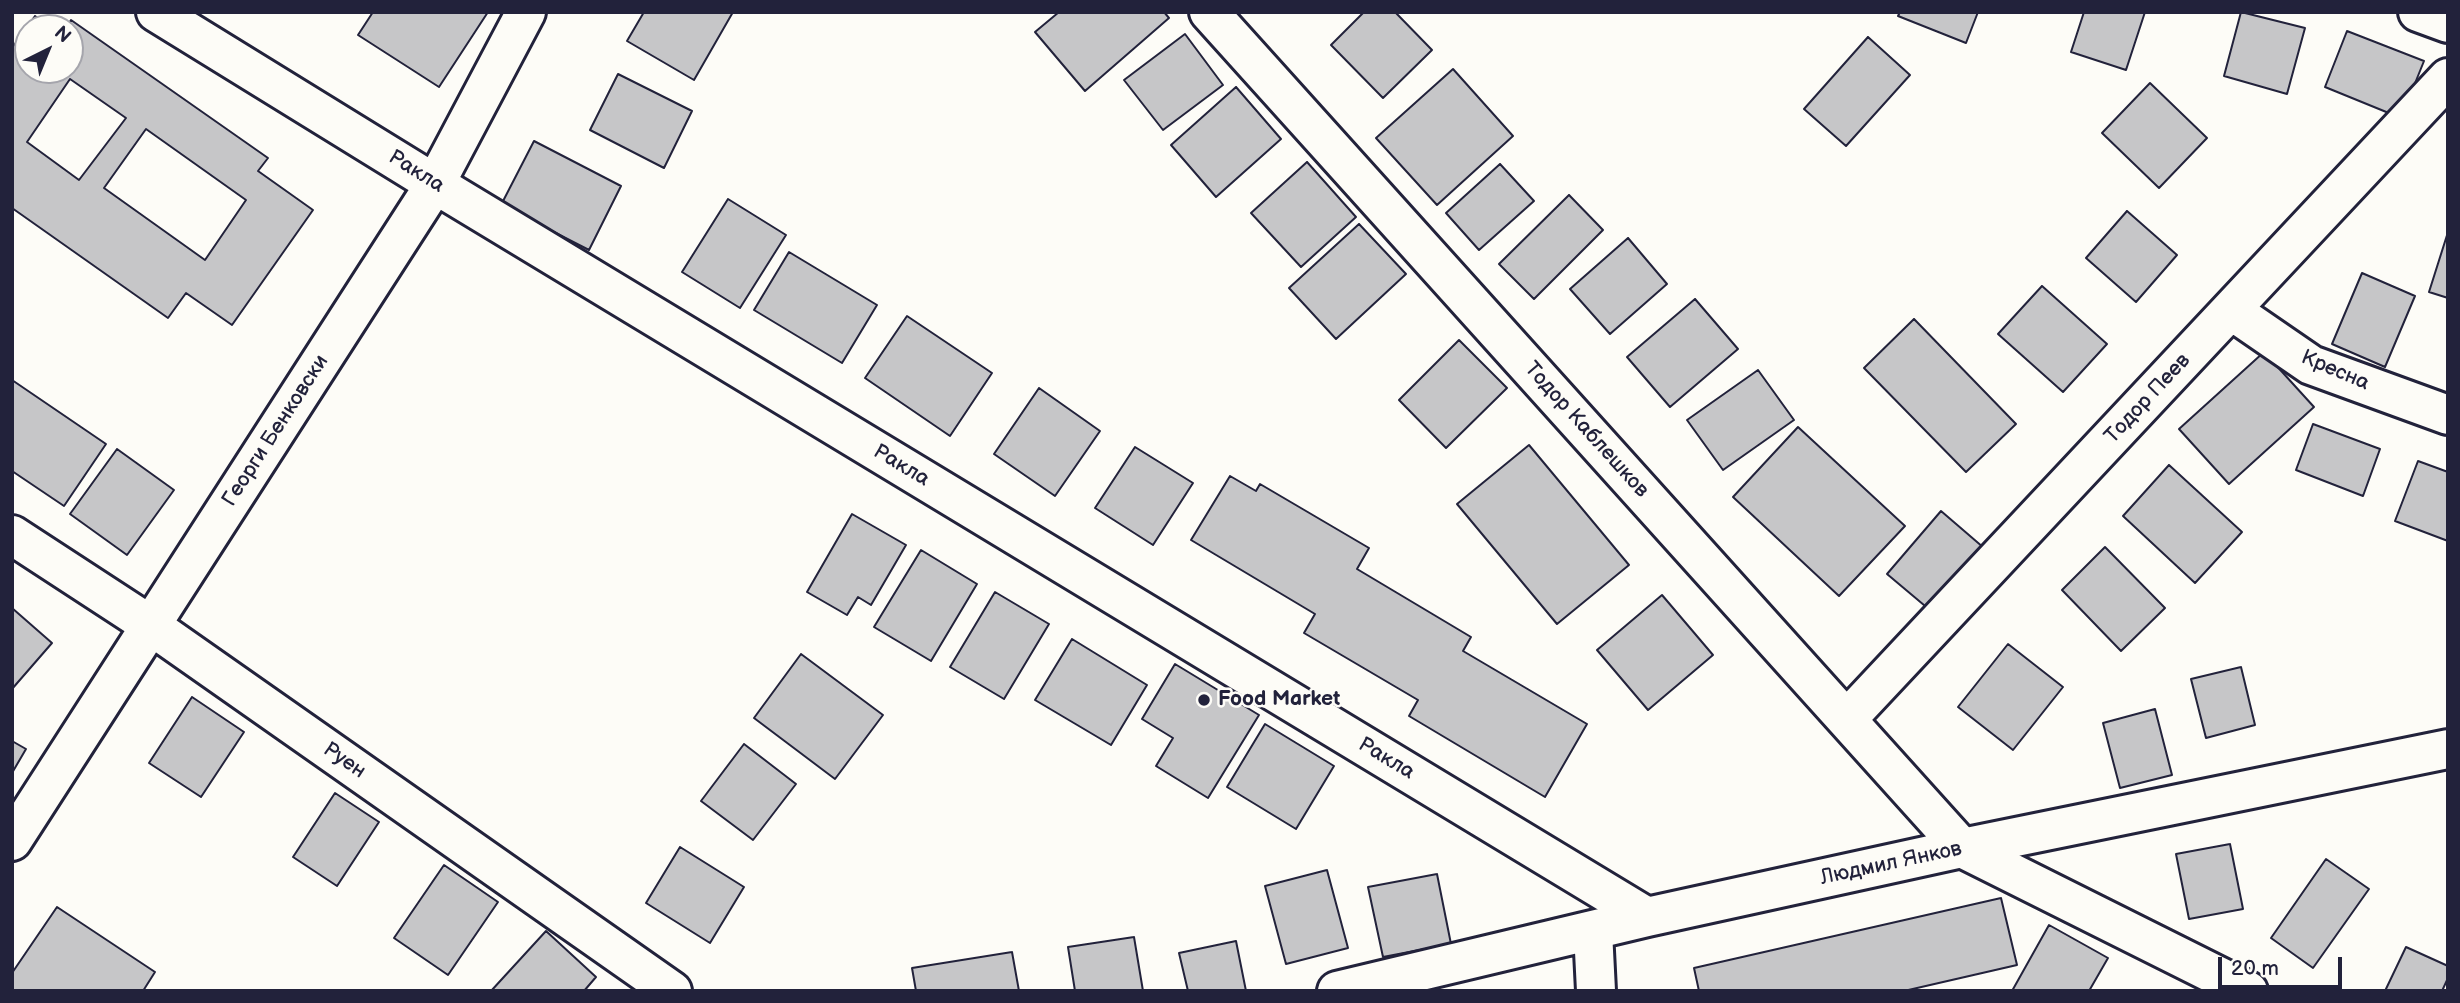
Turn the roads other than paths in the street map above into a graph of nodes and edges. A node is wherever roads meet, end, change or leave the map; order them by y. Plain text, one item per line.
1 (156, 12) edge
2 (526, 12) edge
3 (1209, 12) edge
4 (2418, 12) edge
5 (2448, 23) edge
6 (2448, 78) edge
7 (435, 184) junction
8 (2231, 310) junction
9 (2448, 415) edge
10 (12, 535) edge
11 (150, 625) junction
12 (1847, 719) junction
13 (2448, 749) edge
14 (12, 841) edge
15 (1962, 848) junction
16 (1647, 917) junction
17 (1593, 931) junction
18 (672, 991) edge
19 (1337, 991) edge
20 (1596, 991) edge
21 (2248, 991) edge

1 - 7 street, Ракла
2 - 7 street, Георги Бенковски
3 - 12 street, Тодор Каблешков
4 - 5 street
6 - 8 street, Тодор Пеев
7 - 11 street, Георги Бенковски
7 - 16 street, Ракла
8 - 9 street, Кресна
8 - 12 street, Тодор Пеев
10 - 11 street, Руен
11 - 14 street, Георги Бенковски
11 - 18 street, Руен
12 - 15 street, Тодор Каблешков
13 - 15 street, Людмил Янков
15 - 16 street, Людмил Янков
15 - 21 street
16 - 17 street, Людмил Янков
17 - 19 street, Людмил Янков
17 - 20 street

